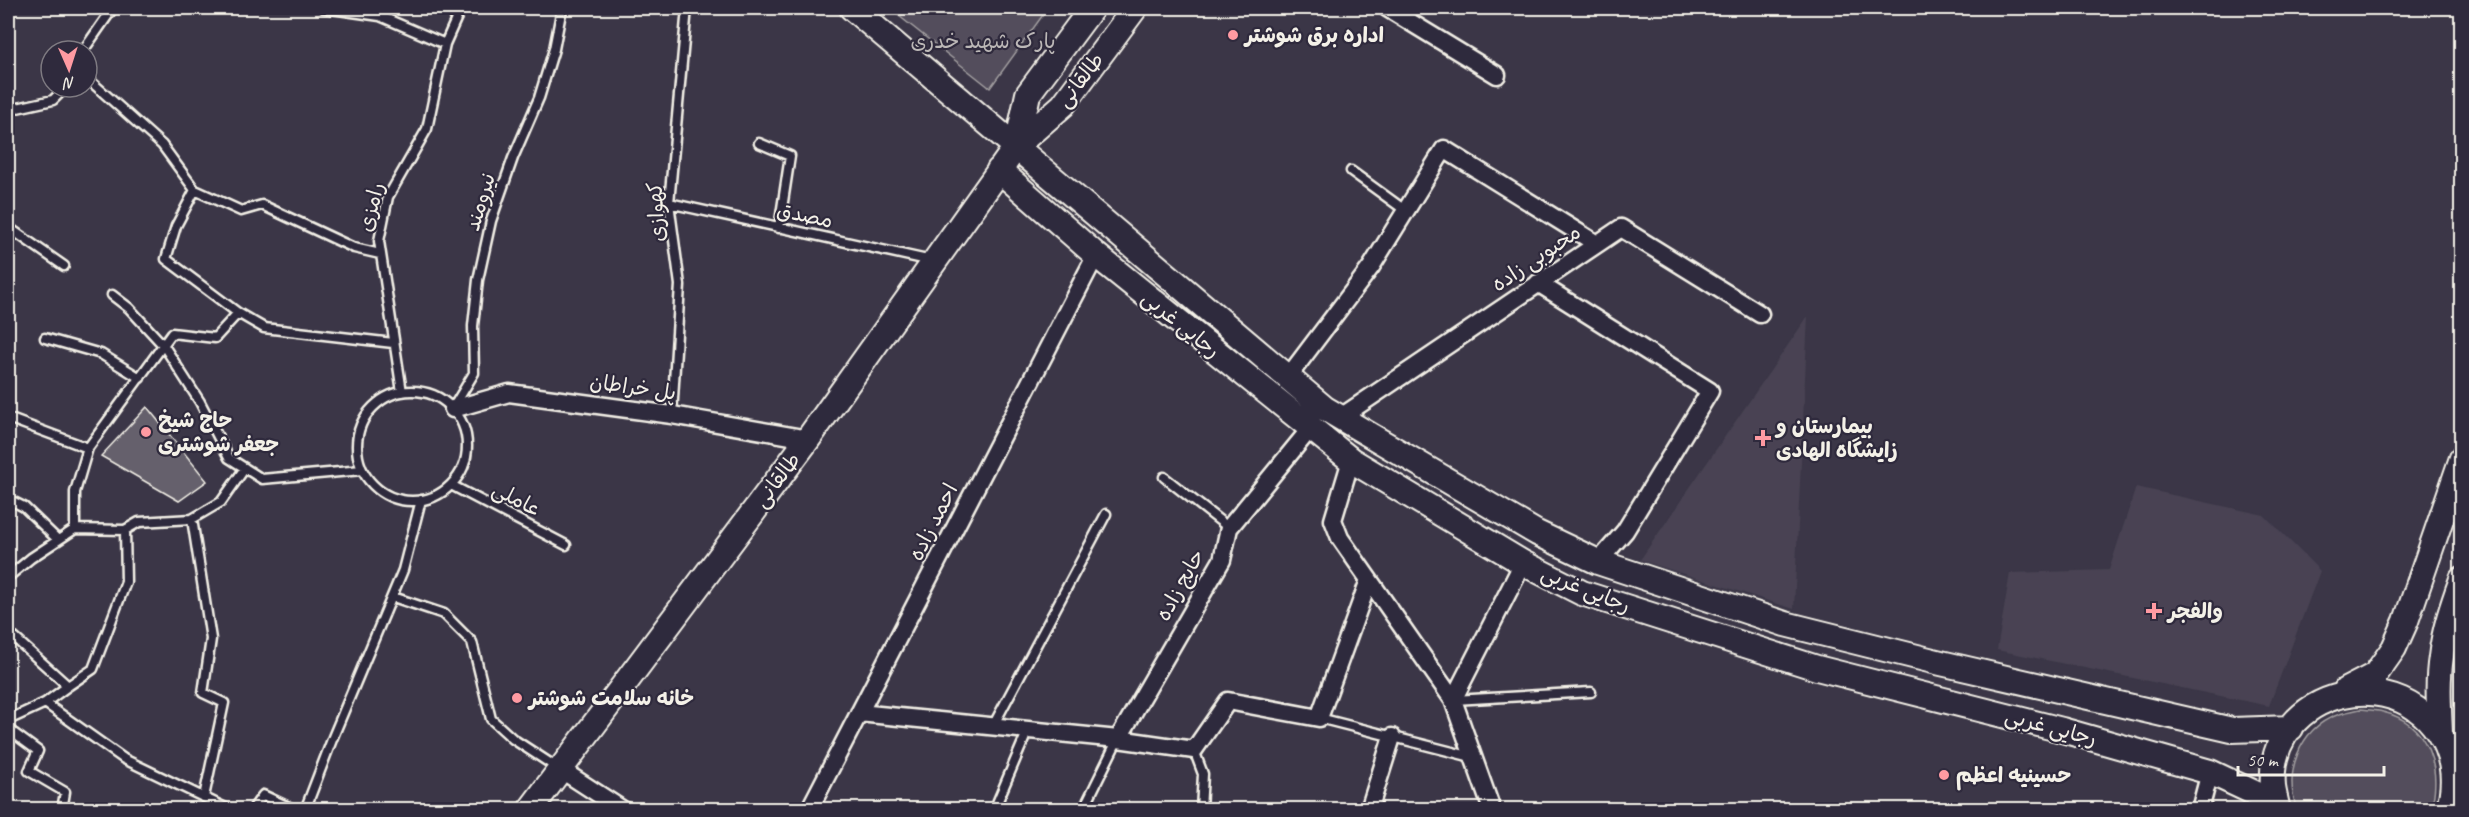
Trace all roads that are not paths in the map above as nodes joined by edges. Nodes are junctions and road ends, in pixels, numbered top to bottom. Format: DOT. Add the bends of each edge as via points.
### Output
graph roads {
  1 [pos="113,8"];
  2 [pos="324,8"];
  3 [pos="461,8"];
  4 [pos="562,8"];
  5 [pos="687,8"];
  6 [pos="852,8"];
  7 [pos="1092,8"];
  8 [pos="1135,8"];
  9 [pos="1387,8"];
  10 [pos="381,12"];
  11 [pos="92,39"];
  12 [pos="445,44"];
  13 [pos="1497,75"];
  14 [pos="99,89"];
  15 [pos="54,99"];
  16 [pos="8,110"];
  17 [pos="759,143"];
  18 [pos="1017,145"];
  19 [pos="999,170"];
  20 [pos="1351,171"];
  21 [pos="195,190"];
  22 [pos="669,203"];
  23 [pos="1406,211"];
  24 [pos="8,227"];
  25 [pos="779,228"];
  26 [pos="1597,244"];
  27 [pos="380,254"];
  28 [pos="1096,255"];
  29 [pos="934,262"];
  30 [pos="64,266"];
  31 [pos="1538,284"];
  32 [pos="112,295"];
  33 [pos="238,313"];
  34 [pos="1760,314"];
  35 [pos="45,339"];
  36 [pos="393,344"];
  37 [pos="164,346"];
  38 [pos="1288,377"];
  39 [pos="140,378"];
  40 [pos="402,392"];
  41 [pos="453,409"];
  42 [pos="672,415"];
  43 [pos="1341,417"];
  44 [pos="8,418"];
  45 [pos="1310,429"];
  46 [pos="808,439"];
  47 [pos="88,448"];
  48 [pos="2462,458"];
  49 [pos="1351,460"];
  50 [pos="244,468"];
  51 [pos="362,470"];
  52 [pos="1164,477"];
  53 [pos="451,485"];
  54 [pos="8,499"];
  55 [pos="421,500"];
  56 [pos="1106,514"];
  57 [pos="192,519"];
  58 [pos="1229,528"];
  59 [pos="75,529"];
  60 [pos="126,530"];
  61 [pos="58,540"];
  62 [pos="566,545"];
  63 [pos="1598,562"];
  64 [pos="1523,563"];
  65 [pos="8,577"];
  66 [pos="2462,579"];
  67 [pos="1369,580"];
  68 [pos="1582,593"];
  69 [pos="393,597"];
  70 [pos="8,632"];
  71 [pos="68,686"];
  72 [pos="1591,692"];
  73 [pos="2328,698"];
  74 [pos="1453,700"];
  75 [pos="45,703"];
  76 [pos="859,713"];
  77 [pos="1319,718"];
  78 [pos="8,720"];
  79 [pos="993,726"];
  80 [pos="2290,728"];
  81 [pos="8,729"];
  82 [pos="1028,730"];
  83 [pos="2440,733"];
  84 [pos="1392,737"];
  85 [pos="1118,739"];
  86 [pos="1194,750"];
  87 [pos="1474,758"];
  88 [pos="560,769"];
  89 [pos="2210,772"];
  90 [pos="204,797"];
  91 [pos="2277,806"];
  92 [pos="618,808"];
  93 [pos="68,810"];
  94 [pos="230,810"];
  95 [pos="252,810"];
  96 [pos="296,810"];
  97 [pos="305,810"];
  98 [pos="530,810"];
  99 [pos="809,810"];
  100 [pos="994,810"];
  101 [pos="1083,810"];
  102 [pos="1201,810"];
  103 [pos="1369,810"];
  104 [pos="1492,810"];
  105 [pos="2200,810"];
  106 [pos="2448,810"];
  1 -- 11 [label="lane"];
  2 -- 10 [label="lane"];
  3 -- 12 [label="lane, رامزی"];
  4 -- 41 [label="lane, نیرومند" via="539,98 491,221 473,326 474,373"];
  5 -- 22 [label="lane, کهوازی"];
  6 -- 18 [label="street, رجایی غربی"];
  7 -- 18 [label="street, طالقانی" via="1028,94"];
  8 -- 18 [label="street, طالقانی" via="1063,105"];
  9 -- 13 [label="street"];
  10 -- 12 [label="lane"];
  12 -- 27 [label="lane, رامزی" via="427,129 388,197"];
  14 -- 21 [label="lane" via="162,145"];
  15 -- 16 [label="lane"];
  17 -- 25 [label="lane" via="790,156"];
  18 -- 19 [label="street, طالقانی"];
  18 -- 38 [label="street, رجایی غربی"];
  19 -- 28 [label="street, رجایی غربی"];
  19 -- 29 [label="street, طالقانی"];
  20 -- 23 [label="lane"];
  21 -- 27 [label="lane" via="241,211 262,205 354,248"];
  21 -- 33 [label="lane" via="176,226 166,259"];
  22 -- 25 [label="lane, مصدق"];
  22 -- 42 [label="lane, کهوازی" via="680,285"];
  23 -- 26 [label="street" via="1444,149"];
  23 -- 38 [label="street" via="1371,267"];
  24 -- 30 [label="lane"];
  25 -- 29 [label="lane, مصدق"];
  26 -- 31 [label="street, محبوبی زاده"];
  26 -- 34 [label="street, محبوبی زاده" via="1621,228"];
  27 -- 36 [label="lane, رامزی"];
  28 -- 45 [label="street, رجایی غربی"];
  28 -- 76 [label="street, احمد زاده"];
  29 -- 46 [label="street, طالقانی"];
  31 -- 43 [label="street, محبوبی زاده"];
  31 -- 63 [label="street" via="1710,391 1625,531"];
  32 -- 37 [label="lane"];
  33 -- 36 [label="lane" via="264,328"];
  33 -- 37 [label="lane" via="215,338 172,333"];
  35 -- 39 [label="lane" via="101,354"];
  36 -- 40 [label="lane, رامزی"];
  37 -- 39 [label="lane"];
  37 -- 50 [label="lane" via="200,402 229,458"];
  38 -- 43 [label="street, رجایی غربی" via="1324,408"];
  39 -- 47 [label="lane"];
  40 -- 41 [label="lane" via="438,398"];
  40 -- 51 [label="lane" via="379,403 363,422 357,437"];
  41 -- 42 [label="street, پل خراطان" via="509,393"];
  41 -- 53 [label="lane" via="467,439 461,472"];
  42 -- 46 [label="street, پل خراطان"];
  43 -- 63 [label="street, رجایی غربی" via="1537,533"];
  44 -- 47 [label="lane"];
  45 -- 49 [label="street, رجایی غربی"];
  45 -- 58 [label="street, حایج زاده"];
  46 -- 88 [label="street, طالقانی"];
  47 -- 59 [label="lane" via="75,492"];
  48 -- 73 [label="street" via="2394,648 2375,675"];
  49 -- 64 [label="street, رجایی غربی"];
  49 -- 67 [label="street" via="1333,520 1340,538"];
  50 -- 51 [label="lane" via="262,479"];
  50 -- 57 [label="lane" via="221,502"];
  51 -- 55 [label="lane" via="372,485 387,495"];
  52 -- 58 [label="lane"];
  53 -- 55 [label="lane"];
  53 -- 62 [label="lane, عاملی"];
  54 -- 61 [label="lane" via="24,507"];
  55 -- 69 [label="lane"];
  56 -- 79 [label="lane"];
  57 -- 60 [label="lane" via="139,522"];
  57 -- 90 [label="lane" via="212,639 203,693 224,703"];
  58 -- 85 [label="street, حایج زاده" via="1222,560"];
  59 -- 60 [label="lane"];
  59 -- 61 [label="lane"];
  60 -- 71 [label="lane" via="126,582 122,593 93,669"];
  61 -- 65 [label="lane"];
  63 -- 68 [label="street"];
  63 -- 80 [label="street, رجایی غربی" via="1785,624 1941,663 2232,730"];
  64 -- 68 [label="street, رجایی غربی"];
  64 -- 74 [label="street"];
  66 -- 83 [label="street" via="2441,656"];
  67 -- 74 [label="street"];
  67 -- 77 [label="street"];
  68 -- 89 [label="street, رجایی غربی" via="1817,668"];
  69 -- 88 [label="lane" via="444,614 472,642 491,719 513,739"];
  69 -- 97 [label="lane"];
  70 -- 71 [label="lane"];
  71 -- 75 [label="lane"];
  72 -- 74 [label="lane"];
  73 -- 80 [label="street" via="2307,710"];
  73 -- 83 [label="street" via="2353,692 2386,694 2423,714"];
  74 -- 87 [label="street"];
  75 -- 78 [label="lane"];
  75 -- 90 [label="lane" via="124,759"];
  76 -- 79 [label="street"];
  76 -- 99 [label="street, احمد زاده"];
  77 -- 84 [label="lane"];
  77 -- 86 [label="street" via="1228,701"];
  79 -- 82 [label="street"];
  80 -- 91 [label="street" via="2274,766"];
  81 -- 93 [label="lane" via="38,751 29,771 65,792 63,804"];
  82 -- 85 [label="street"];
  82 -- 100 [label="lane"];
  83 -- 106 [label="street" via="2452,761 2453,792"];
  84 -- 87 [label="lane"];
  84 -- 103 [label="street"];
  85 -- 86 [label="street"];
  85 -- 101 [label="lane"];
  86 -- 102 [label="lane" via="1203,774"];
  87 -- 104 [label="street"];
  88 -- 92 [label="street"];
  88 -- 98 [label="street, طالقانی"];
  89 -- 91 [label="street, رجایی غربی"];
  89 -- 105 [label="street"];
  90 -- 94 [label="lane"];
  95 -- 96 [label="lane" via="263,795"];
}
